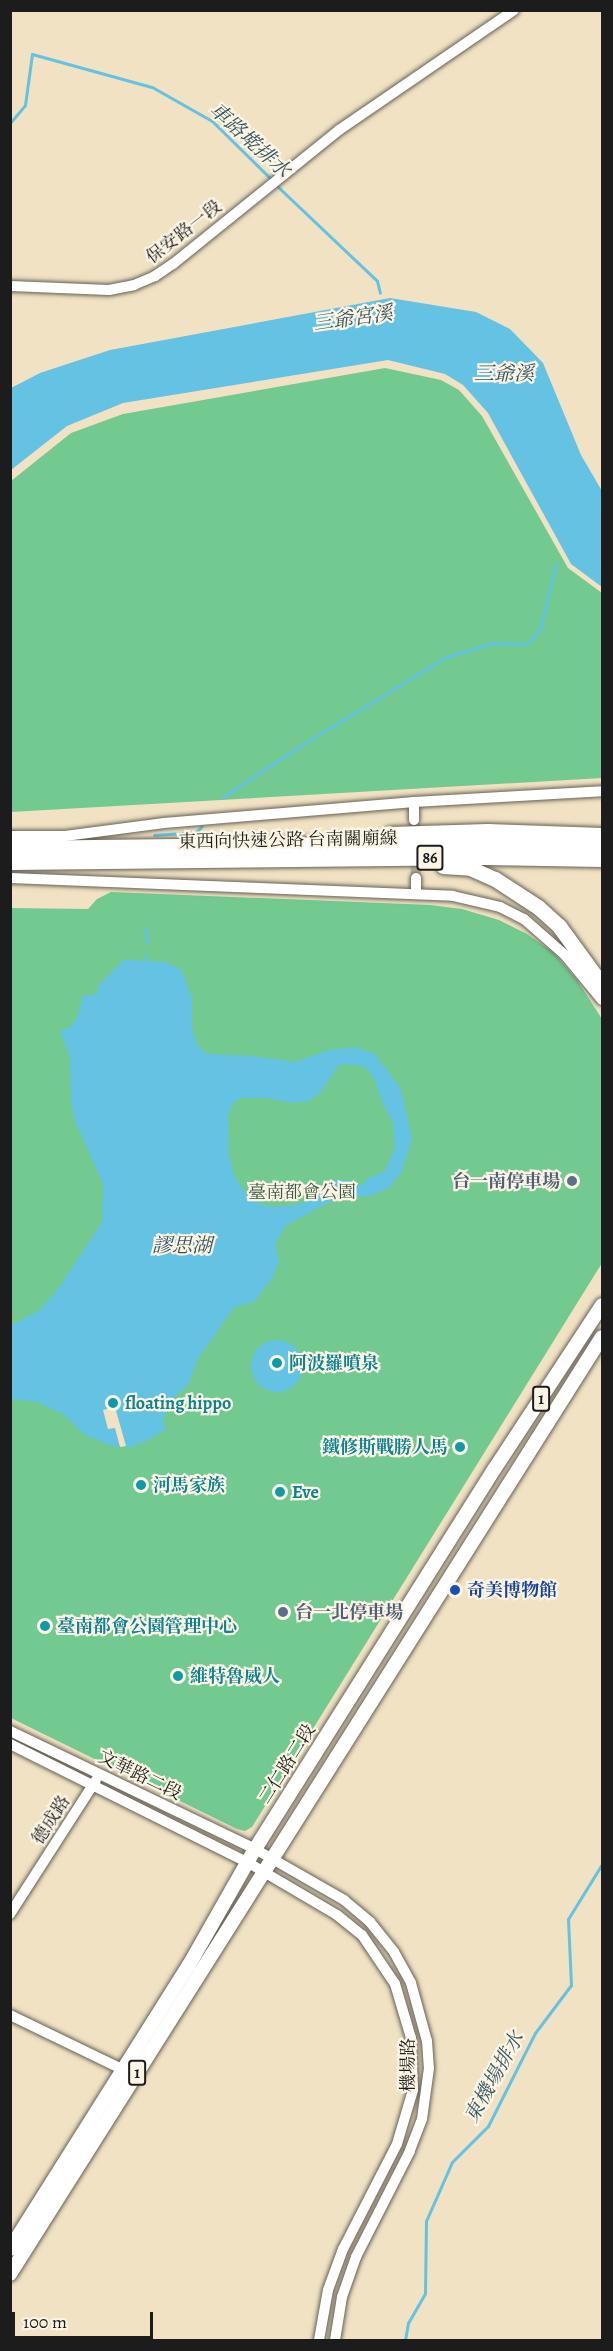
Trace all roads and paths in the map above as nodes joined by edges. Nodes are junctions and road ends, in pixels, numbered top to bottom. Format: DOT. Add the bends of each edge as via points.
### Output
graph roads {
  1 [pos="514,10"];
  2 [pos="10,286"];
  3 [pos="603,791"];
  4 [pos="414,802"];
  5 [pos="414,820"];
  6 [pos="603,835"];
  7 [pos="10,836"];
  8 [pos="348,844"];
  9 [pos="603,845"];
  10 [pos="10,848"];
  11 [pos="64,849"];
  12 [pos="135,854"];
  13 [pos="603,859"];
  14 [pos="257,861"];
  15 [pos="10,862"];
  16 [pos="10,878"];
  17 [pos="416,878"];
  18 [pos="416,894"];
  19 [pos="603,985"];
  20 [pos="603,1000"];
  21 [pos="603,1305"];
  22 [pos="603,1337"];
  23 [pos="603,1347"];
  24 [pos="581,1370"];
  25 [pos="10,1731"];
  26 [pos="10,1744"];
  27 [pos="97,1780"];
  28 [pos="255,1849"];
  29 [pos="273,1859"];
  30 [pos="247,1862"];
  31 [pos="264,1871"];
  32 [pos="10,1914"];
  33 [pos="10,2015"];
  34 [pos="124,2070"];
  35 [pos="10,2248"];
  36 [pos="10,2274"];
  37 [pos="319,2340"];
  38 [pos="335,2340"];
  1 -- 2 [label="street, 保安路一段" via="339,130 173,264 141,282 102,290"];
  3 -- 4 [label="street"];
  4 -- 5 [label="street"];
  4 -- 11 [label="street" via="134,826"];
  6 -- 8 [label="highway" via="486,831 377,834"];
  7 -- 11 [label="street"];
  8 -- 9 [label="highway, 東西向快速公路 台南關廟線 / 86"];
  8 -- 12 [label="highway, 東西向快速公路 台南關廟線 / 86"];
  10 -- 11 [label="highway, 東西向快速公路 台南關廟線 / 86"];
  11 -- 12 [label="highway, 東西向快速公路 台南關廟線 / 86"];
  11 -- 15 [label="highway, 東西向快速公路 台南關廟線 / 86"];
  12 -- 14 [label="highway, 東西向快速公路 台南關廟線 / 86"];
  13 -- 14 [label="highway, 東西向快速公路 台南關廟線 / 86" via="485,856"];
  14 -- 19 [label="highway" via="470,868 538,907 559,926"];
  16 -- 18 [label="street"];
  17 -- 18 [label="street"];
  18 -- 20 [label="street" via="453,896 500,907 524,919 565,955"];
  21 -- 28 [label="main road, 二仁路二段 / 1" via="495,1468"];
  22 -- 24 [label="main road, 1"];
  23 -- 24 [label="street" via="591,1364"];
  24 -- 29 [label="main road, 1"];
  25 -- 27 [label="street, 文華路二段"];
  26 -- 27 [label="street, 文華路二段"];
  27 -- 28 [label="street, 文華路二段"];
  27 -- 30 [label="street, 文華路二段"];
  27 -- 32 [label="street, 德成路"];
  28 -- 29 [label="street, 機場路"];
  28 -- 30 [label="main road, 二仁路二段 / 1"];
  29 -- 31 [label="main road, 1"];
  29 -- 38 [label="street, 機場路" via="344,1900 370,1922 394,1952 411,1983 427,2041 429,2068 422,2119 356,2257 342,2296"];
  30 -- 31 [label="street, 機場路"];
  30 -- 34 [label="main road, 二仁路二段 / 1"];
  31 -- 36 [label="main road, 1"];
  31 -- 37 [label="street, 機場路" via="337,1915 362,1935 395,1984 411,2038 413,2090 407,2116 397,2144 343,2249 328,2290"];
  33 -- 34 [label="street"];
  34 -- 35 [label="main road, 二仁路二段 / 1"];
}
